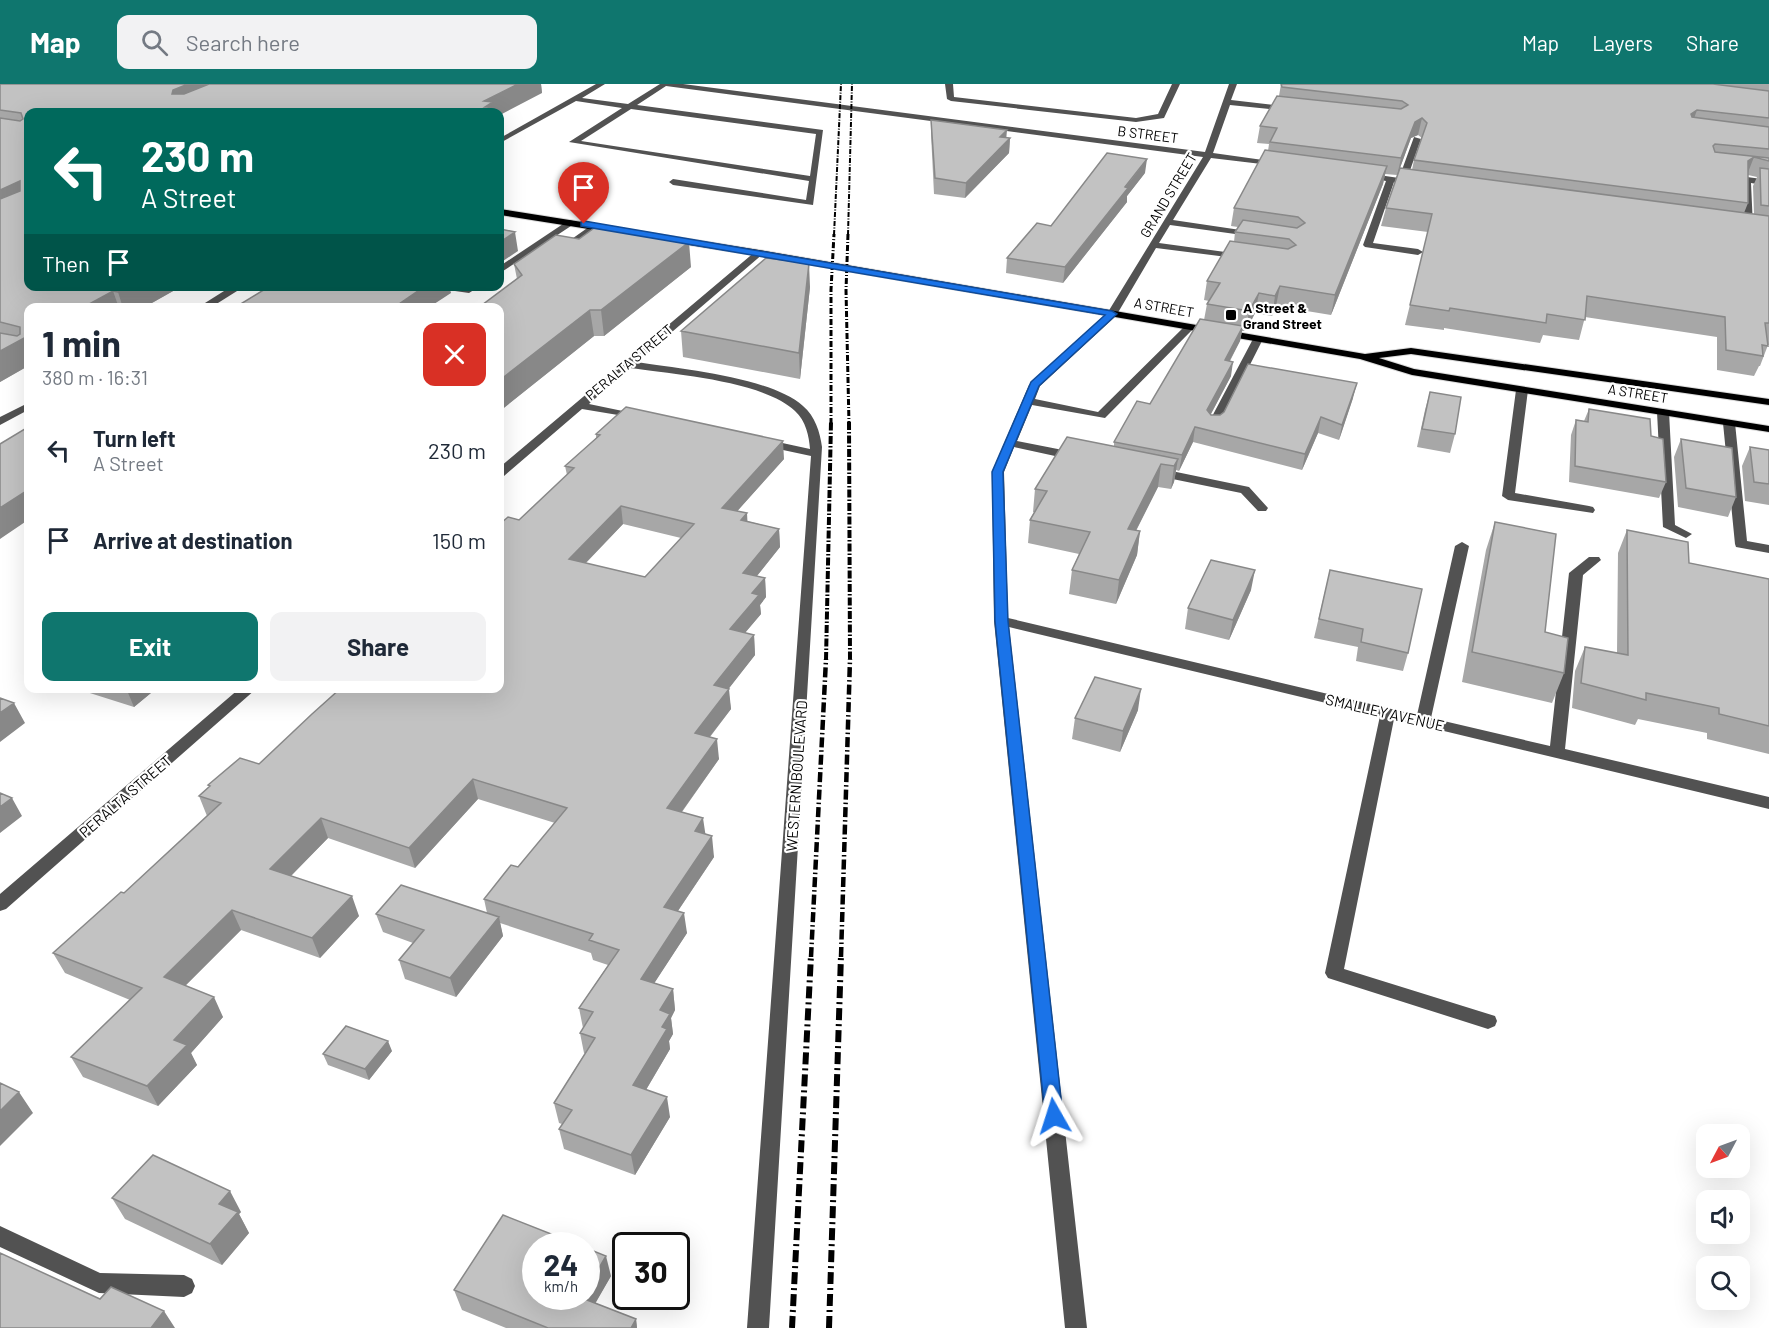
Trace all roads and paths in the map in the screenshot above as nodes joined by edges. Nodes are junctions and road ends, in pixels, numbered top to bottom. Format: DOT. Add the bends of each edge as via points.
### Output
graph roads {
  1 [pos="601,84"];
  2 [pos="665,84"];
  3 [pos="950,84"];
  4 [pos="1176,84"];
  5 [pos="1233,84"];
  6 [pos="576,99"];
  7 [pos="1227,102"];
  8 [pos="632,105"];
  9 [pos="1298,110"];
  10 [pos="504,139"];
  11 [pos="1417,139"];
  12 [pos="1208,155"];
  13 [pos="1291,166"];
  14 [pos="1358,175"];
  15 [pos="814,179"];
  16 [pos="1391,179"];
  17 [pos="1402,181"];
  18 [pos="673,182"];
  19 [pos="1769,183"];
  20 [pos="1425,184"];
  21 [pos="504,213"];
  22 [pos="572,222"];
  23 [pos="1168,222"];
  24 [pos="1737,225"];
  25 [pos="596,226"];
  26 [pos="1748,227"];
  27 [pos="1759,228"];
  28 [pos="1260,236"];
  29 [pos="1154,245"];
  30 [pos="1418,252"];
  31 [pos="759,253"];
  32 [pos="555,255"];
  33 [pos="1249,258"];
  34 [pos="504,267"];
  35 [pos="231,291"];
  36 [pos="211,303"];
  37 [pos="1112,314"];
  38 [pos="1190,327"];
  39 [pos="1258,339"];
  40 [pos="1362,356"];
  41 [pos="627,364"];
  42 [pos="1522,390"];
  43 [pos="1028,401"];
  44 [pos="1769,402"];
  45 [pos="579,405"];
  46 [pos="24,408"];
  47 [pos="1663,412"];
  48 [pos="649,419"];
  49 [pos="0,422"];
  50 [pos="1729,423"];
  51 [pos="1213,426"];
  52 [pos="1769,429"];
  53 [pos="750,440"];
  54 [pos="1010,443"];
  55 [pos="818,454"];
  56 [pos="1089,459"];
  57 [pos="504,470"];
  58 [pos="1145,470"];
  59 [pos="1262,508"];
  60 [pos="1589,510"];
  61 [pos="1686,534"];
  62 [pos="1462,546"];
  63 [pos="1769,549"];
  64 [pos="1594,560"];
  65 [pos="1001,621"];
  66 [pos="244,693"];
  67 [pos="1388,713"];
  68 [pos="1423,721"];
  69 [pos="1557,752"];
  70 [pos="1769,803"];
  71 [pos="0,904"];
  72 [pos="1488,1021"];
  73 [pos="0,1236"];
  74 [pos="184,1286"];
  75 [pos="758,1328"];
  76 [pos="1076,1328"];
  1 -- 6 [label="street"];
  2 -- 8 [label="street"];
  2 -- 12 [label="street, B STREET"];
  3 -- 4 [label="street" via="951,99 1136,120 1161,116"];
  5 -- 7 [label="street, GRAND STREET"];
  6 -- 8 [label="street"];
  6 -- 10 [label="street"];
  7 -- 9 [label="street"];
  7 -- 12 [label="street, GRAND STREET"];
  8 -- 15 [label="street" via="820,132"];
  8 -- 15 [label="street" via="573,142"];
  11 -- 17 [label="street"];
  12 -- 13 [label="street, B STREET"];
  12 -- 23 [label="street, GRAND STREET"];
  14 -- 16 [label="street"];
  15 -- 18 [label="street" via="810,203"];
  16 -- 17 [label="street"];
  16 -- 30 [label="street" via="1368,245"];
  17 -- 20 [label="street"];
  19 -- 26 [label="street" via="1747,180"];
  21 -- 22 [label="main road, A STREET"];
  22 -- 25 [label="main road, A STREET"];
  22 -- 34 [label="street"];
  23 -- 28 [label="street"];
  23 -- 29 [label="street, GRAND STREET"];
  24 -- 26 [label="street"];
  25 -- 31 [label="main road, A STREET"];
  25 -- 32 [label="street"];
  26 -- 27 [label="street"];
  29 -- 33 [label="street"];
  29 -- 37 [label="street, GRAND STREET"];
  31 -- 37 [label="main road, A STREET"];
  31 -- 41 [label="street, PERALTA STREET"];
  35 -- 36 [label="street"];
  37 -- 38 [label="main road, A STREET"];
  37 -- 43 [label="street" via="1035,384"];
  38 -- 39 [label="main road, A STREET"];
  38 -- 43 [label="street" via="1101,416"];
  39 -- 40 [label="main road, A STREET"];
  39 -- 51 [label="street"];
  40 -- 42 [label="main road, A STREET" via="1412,372"];
  40 -- 44 [label="main road, A STREET" via="1411,351"];
  41 -- 45 [label="street, PERALTA STREET"];
  41 -- 55 [label="street, WESTERN BOULEVARD" via="772,393 798,407 814,429"];
  42 -- 47 [label="main road, A STREET"];
  42 -- 60 [label="street" via="1508,496"];
  43 -- 54 [label="street"];
  45 -- 48 [label="street"];
  45 -- 57 [label="street, PERALTA STREET"];
  46 -- 49 [label="street"];
  47 -- 50 [label="main road, A STREET"];
  47 -- 61 [label="street" via="1669,527"];
  50 -- 52 [label="main road, A STREET"];
  50 -- 63 [label="street" via="1741,544"];
  53 -- 55 [label="street"];
  54 -- 56 [label="street"];
  54 -- 65 [label="street" via="998,472"];
  55 -- 75 [label="street, WESTERN BOULEVARD"];
  58 -- 59 [label="street" via="1245,490"];
  62 -- 68 [label="street"];
  64 -- 69 [label="street" via="1576,573"];
  65 -- 67 [label="street, SMALLEY AVENUE"];
  65 -- 76 [label="street"];
  66 -- 71 [label="street, PERALTA STREET"];
  67 -- 68 [label="street, SMALLEY AVENUE"];
  67 -- 72 [label="street" via="1334,973"];
  68 -- 69 [label="street, SMALLEY AVENUE"];
  69 -- 70 [label="street, SMALLEY AVENUE"];
  73 -- 74 [label="street" via="99,1283"];
}
